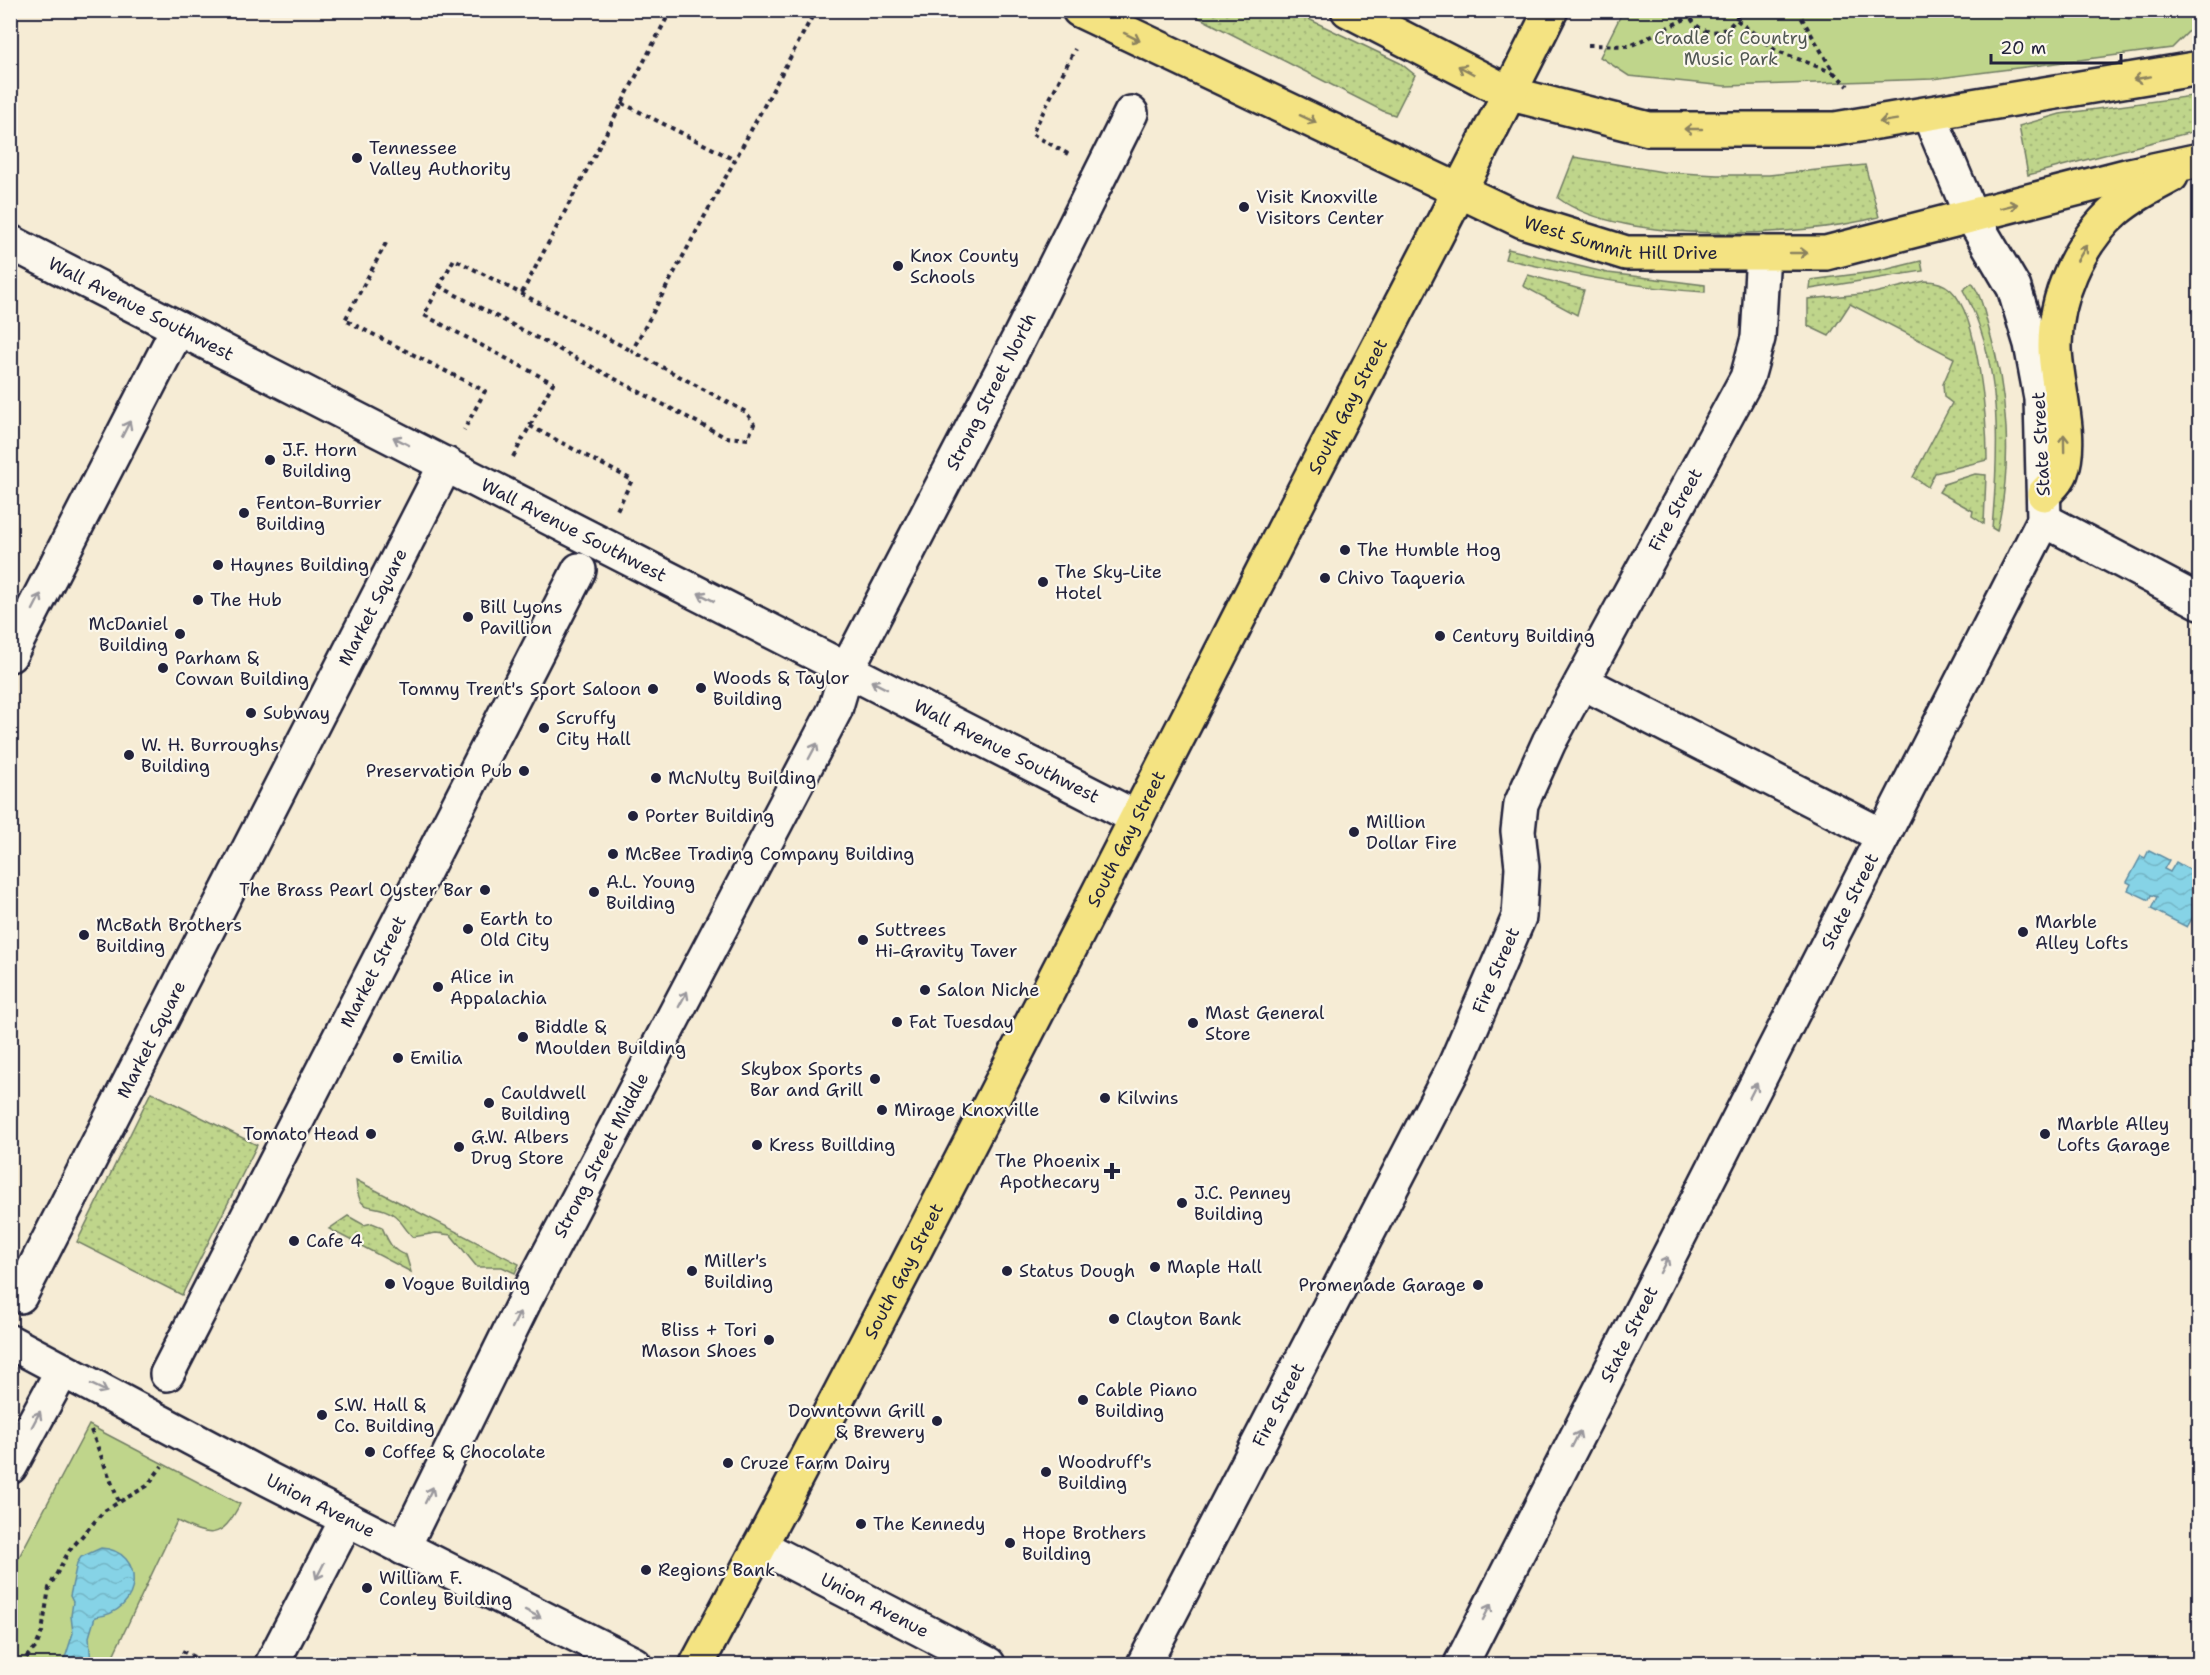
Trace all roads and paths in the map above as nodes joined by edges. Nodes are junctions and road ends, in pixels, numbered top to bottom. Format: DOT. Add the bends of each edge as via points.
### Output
graph roads {
  1 [pos="671,10"];
  2 [pos="800,10"];
  3 [pos="1079,10"];
  4 [pos="1348,10"];
  5 [pos="1551,10"];
  6 [pos="1688,10"];
  7 [pos="1740,10"];
  8 [pos="1797,10"];
  9 [pos="1689,17"];
  10 [pos="1737,20"];
  11 [pos="1588,45"];
  12 [pos="1075,49"];
  13 [pos="2199,68"];
  14 [pos="1834,73"];
  15 [pos="1851,88"];
  16 [pos="1511,94"];
  17 [pos="622,104"];
  18 [pos="1131,113"];
  19 [pos="1929,115"];
  20 [pos="1064,152"];
  21 [pos="735,160"];
  22 [pos="2199,161"];
  23 [pos="1458,189"];
  24 [pos="1971,215"];
  25 [pos="10,242"];
  26 [pos="386,243"];
  27 [pos="1763,253"];
  28 [pos="439,286"];
  29 [pos="522,293"];
  30 [pos="178,327"];
  31 [pos="632,351"];
  32 [pos="530,426"];
  33 [pos="446,464"];
  34 [pos="496,490"];
  35 [pos="623,498"];
  36 [pos="2044,507"];
  37 [pos="579,570"];
  38 [pos="2199,602"];
  39 [pos="10,654"];
  40 [pos="847,669"];
  41 [pos="1582,682"];
  42 [pos="1137,818"];
  43 [pos="1883,836"];
  44 [pos="20,1296"];
  45 [pos="10,1342"];
  46 [pos="62,1371"];
  47 [pos="167,1374"];
  48 [pos="88,1422"];
  49 [pos="163,1464"];
  50 [pos="10,1467"];
  51 [pos="119,1502"];
  52 [pos="347,1519"];
  53 [pos="760,1546"];
  54 [pos="404,1548"];
  55 [pos="182,1650"];
  56 [pos="20,1665"];
  57 [pos="208,1665"];
  58 [pos="272,1665"];
  59 [pos="634,1665"];
  60 [pos="698,1665"];
  61 [pos="988,1665"];
  62 [pos="1144,1665"];
  63 [pos="1461,1665"];
  1 -- 17 [label="path"];
  2 -- 21 [label="path" via="812,17"];
  3 -- 23 [label="main road, West Summit Hill Drive, one-way"];
  16 -- 4 [label="main road, one-way"];
  5 -- 16 [label="main road, South Gay Street"];
  6 -- 9 [label="path"];
  7 -- 10 [label="path"];
  8 -- 14 [label="path"];
  9 -- 10 [label="path" via="1708,33 1725,31"];
  9 -- 11 [label="path" via="1630,46"];
  10 -- 14 [label="path" via="1775,50"];
  12 -- 20 [label="path" via="1032,134"];
  13 -- 19 [label="main road, one-way"];
  14 -- 15 [label="path"];
  19 -- 16 [label="main road, one-way" via="1835,129 1649,129"];
  16 -- 23 [label="main road, South Gay Street"];
  17 -- 21 [label="path"];
  17 -- 29 [label="path"];
  18 -- 40 [label="street, Strong Street North"];
  19 -- 24 [label="street, State Street"];
  21 -- 31 [label="path"];
  24 -- 22 [label="main road, West Summit Hill Drive, one-way"];
  36 -- 22 [label="main road, one-way" via="2061,475 2064,457 2055,348 2062,299 2075,266 2117,209"];
  23 -- 27 [label="main road, West Summit Hill Drive" via="1523,221 1626,253"];
  23 -- 42 [label="main road, South Gay Street"];
  27 -- 24 [label="main road, West Summit Hill Drive, one-way" via="1826,253"];
  24 -- 36 [label="street, State Street" via="2014,288 2031,344 2041,398"];
  25 -- 30 [label="street, Wall Avenue Southwest"];
  26 -- 33 [label="path" via="345,320 485,391"];
  27 -- 41 [label="street, Fire Street" via="1758,338 1747,378"];
  28 -- 29 [label="path" via="454,259"];
  28 -- 31 [label="path" via="725,437 748,439 754,424 746,412"];
  28 -- 32 [label="path" via="424,315 553,383"];
  29 -- 31 [label="path"];
  33 -- 30 [label="street, Wall Avenue Southwest, one-way"];
  39 -- 30 [label="street, one-way"];
  32 -- 34 [label="path"];
  32 -- 35 [label="path" via="632,480"];
  33 -- 34 [label="street, Wall Avenue Southwest"];
  33 -- 44 [label="street, Market Square"];
  40 -- 34 [label="street, Wall Avenue Southwest, one-way"];
  36 -- 38 [label="street"];
  36 -- 43 [label="street, State Street"];
  37 -- 47 [label="street, Market Street"];
  42 -- 40 [label="street, Wall Avenue Southwest, one-way"];
  54 -- 40 [label="street, Strong Street Middle, one-way" via="532,1288 835,710"];
  41 -- 43 [label="street"];
  41 -- 62 [label="street, Fire Street" via="1521,804 1519,917 1455,1065"];
  42 -- 53 [label="main road, South Gay Street"];
  63 -- 43 [label="street, State Street, one-way"];
  45 -- 46 [label="street, Union Avenue"];
  50 -- 46 [label="street, one-way"];
  46 -- 52 [label="street, Union Avenue, one-way"];
  48 -- 51 [label="path"];
  49 -- 51 [label="path" via="147,1486"];
  51 -- 56 [label="path" via="88,1527 60,1567 49,1588 36,1647"];
  52 -- 54 [label="street, Union Avenue"];
  52 -- 58 [label="street, one-way"];
  53 -- 60 [label="main road, South Gay Street"];
  53 -- 61 [label="street, Union Avenue"];
  54 -- 59 [label="street, Union Avenue, one-way"];
  55 -- 57 [label="path"];
}
